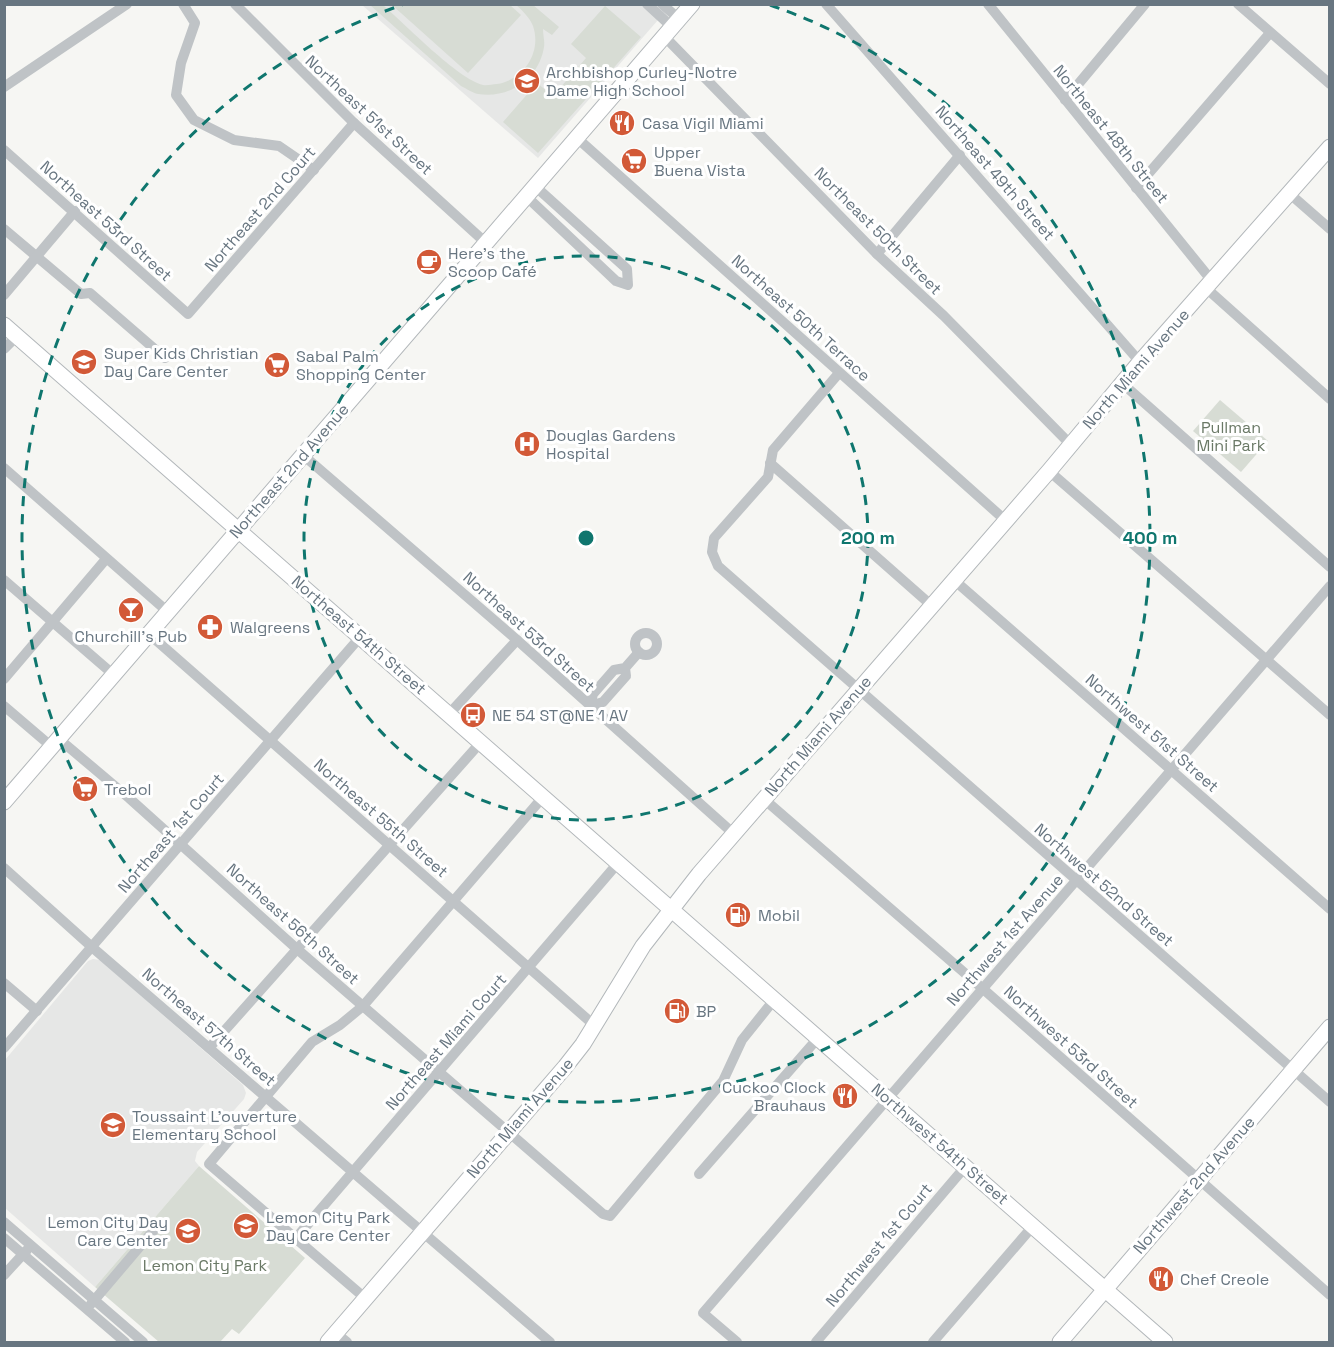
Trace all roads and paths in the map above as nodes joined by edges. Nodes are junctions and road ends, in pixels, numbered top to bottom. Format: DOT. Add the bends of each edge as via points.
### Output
graph roads {
  1 [pos="127,4"];
  2 [pos="183,4"];
  3 [pos="235,4"];
  4 [pos="647,4"];
  5 [pos="662,4"];
  6 [pos="692,4"];
  7 [pos="826,4"];
  8 [pos="1145,4"];
  9 [pos="1238,4"];
  10 [pos="991,6"];
  11 [pos="672,27"];
  12 [pos="1270,33"];
  13 [pos="1329,84"];
  14 [pos="4,87"];
  15 [pos="1065,100"];
  16 [pos="354,123"];
  17 [pos="577,138"];
  18 [pos="1329,147"];
  19 [pos="4,150"];
  20 [pos="960,155"];
  21 [pos="314,171"];
  22 [pos="1136,188"];
  23 [pos="531,192"];
  24 [pos="1290,194"];
  25 [pos="75,211"];
  26 [pos="4,229"];
  27 [pos="1329,229"];
  28 [pos="486,243"];
  29 [pos="877,254"];
  30 [pos="611,255"];
  31 [pos="38,256"];
  32 [pos="601,266"];
  33 [pos="1209,285"];
  34 [pos="4,295"];
  35 [pos="188,314"];
  36 [pos="4,325"];
  37 [pos="17,336"];
  38 [pos="4,350"];
  39 [pos="165,358"];
  40 [pos="1140,362"];
  41 [pos="839,373"];
  42 [pos="1123,384"];
  43 [pos="1329,399"];
  44 [pos="1071,445"];
  45 [pos="303,455"];
  46 [pos="770,463"];
  47 [pos="4,468"];
  48 [pos="1049,471"];
  49 [pos="1005,520"];
  50 [pos="239,530"];
  51 [pos="106,560"];
  52 [pos="1329,567"];
  53 [pos="4,580"];
  54 [pos="954,580"];
  55 [pos="1329,586"];
  56 [pos="931,605"];
  57 [pos="168,612"];
  58 [pos="52,621"];
  59 [pos="149,634"];
  60 [pos="361,636"];
  61 [pos="517,640"];
  62 [pos="639,652"];
  63 [pos="1266,658"];
  64 [pos="114,675"];
  65 [pos="4,679"];
  66 [pos="859,690"];
  67 [pos="4,706"];
  68 [pos="590,706"];
  69 [pos="449,714"];
  70 [pos="1329,715"];
  71 [pos="271,742"];
  72 [pos="480,742"];
  73 [pos="55,743"];
  74 [pos="1171,769"];
  75 [pos="543,797"];
  76 [pos="764,799"];
  77 [pos="4,802"];
  78 [pos="734,834"];
  79 [pos="180,843"];
  80 [pos="388,844"];
  81 [pos="618,863"];
  82 [pos="4,868"];
  83 [pos="1076,880"];
  84 [pos="454,902"];
  85 [pos="670,909"];
  86 [pos="1329,909"];
  87 [pos="713,947"];
  88 [pos="93,948"];
  89 [pos="297,949"];
  90 [pos="530,968"];
  91 [pos="4,983"];
  92 [pos="982,988"];
  93 [pos="774,1000"];
  94 [pos="363,1006"];
  95 [pos="37,1011"];
  96 [pos="594,1025"];
  97 [pos="1329,1027"];
  98 [pos="818,1038"];
  99 [pos="210,1047"];
  100 [pos="4,1048"];
  101 [pos="1293,1070"];
  102 [pos="439,1072"];
  103 [pos="266,1097"];
  104 [pos="888,1100"];
  105 [pos="1329,1102"];
  106 [pos="508,1132"];
  107 [pos="965,1167"];
  108 [pos="353,1174"];
  109 [pos="699,1174"];
  110 [pos="1198,1180"];
  111 [pos="4,1222"];
  112 [pos="159,1224"];
  113 [pos="1033,1226"];
  114 [pos="422,1232"];
  115 [pos="4,1238"];
  116 [pos="296,1238"];
  117 [pos="31,1245"];
  118 [pos="23,1254"];
  119 [pos="4,1275"];
  120 [pos="1106,1289"];
  121 [pos="1329,1294"];
  122 [pos="365,1298"];
  123 [pos="95,1300"];
  124 [pos="87,1310"];
  125 [pos="337,1339"];
  126 [pos="125,1342"];
  127 [pos="143,1342"];
  128 [pos="550,1342"];
  129 [pos="737,1342"];
  130 [pos="816,1342"];
  131 [pos="933,1342"];
  132 [pos="1060,1342"];
  133 [pos="1166,1342"];
  1 -- 14 [label="street"];
  2 -- 21 [label="street" via="195,23 181,63 176,95 194,120 234,140 279,146"];
  3 -- 16 [label="street, Northeast 51st Street"];
  4 -- 11 [label="street, Northeast 50th Street"];
  5 -- 11 [label="street, Northeast 50th Street"];
  6 -- 11 [label="main road, Northeast 2nd Avenue"];
  7 -- 20 [label="street, Northeast 49th Street"];
  8 -- 15 [label="street"];
  9 -- 12 [label="street"];
  10 -- 15 [label="street, Northeast 48th Street"];
  11 -- 17 [label="main road, Northeast 2nd Avenue"];
  11 -- 29 [label="street, Northeast 50th Street"];
  12 -- 13 [label="street"];
  12 -- 22 [label="street"];
  15 -- 22 [label="street, Northeast 48th Street"];
  16 -- 21 [label="street, Northeast 2nd Court"];
  16 -- 28 [label="street, Northeast 51st Street"];
  17 -- 23 [label="main road, Northeast 2nd Avenue"];
  17 -- 41 [label="street, Northeast 50th Terrace"];
  18 -- 24 [label="main road, North Miami Avenue"];
  19 -- 25 [label="street, Northeast 53rd Street"];
  20 -- 29 [label="street"];
  20 -- 40 [label="street, Northeast 49th Street"];
  21 -- 35 [label="street, Northeast 2nd Court"];
  22 -- 33 [label="street, Northeast 48th Street"];
  23 -- 28 [label="main road, Northeast 2nd Avenue"];
  23 -- 30 [label="street"];
  23 -- 32 [label="street"];
  24 -- 27 [label="street"];
  24 -- 33 [label="main road, North Miami Avenue"];
  25 -- 31 [label="street"];
  25 -- 35 [label="street, Northeast 53rd Street"];
  26 -- 31 [label="street"];
  28 -- 45 [label="main road, Northeast 2nd Avenue"];
  29 -- 44 [label="street, Northeast 50th Street"];
  30 -- 32 [label="street"];
  30 -- 32 [label="street" via="627,269 628,285 616,281"];
  31 -- 34 [label="street"];
  31 -- 39 [label="street" via="81,294 90,293"];
  33 -- 40 [label="main road, North Miami Avenue"];
  33 -- 43 [label="street, Northeast 48th Street"];
  36 -- 37 [label="main road, Northeast 54th Street"];
  37 -- 38 [label="street"];
  37 -- 50 [label="main road, Northeast 54th Street"];
  40 -- 42 [label="main road, North Miami Avenue"];
  41 -- 46 [label="street" via="774,450"];
  41 -- 49 [label="street, Northeast 50th Terrace"];
  42 -- 44 [label="main road, North Miami Avenue"];
  42 -- 52 [label="street"];
  44 -- 48 [label="main road, North Miami Avenue"];
  45 -- 50 [label="main road, Northeast 2nd Avenue"];
  45 -- 61 [label="street, Northeast 53rd Street"];
  46 -- 56 [label="street"];
  46 -- 66 [label="street, Northwest 52nd Street" via="768,477 714,538 712,552 718,566"];
  47 -- 51 [label="street"];
  48 -- 49 [label="main road, North Miami Avenue"];
  48 -- 63 [label="street"];
  49 -- 54 [label="main road, North Miami Avenue"];
  50 -- 57 [label="main road, Northeast 2nd Avenue"];
  50 -- 60 [label="main road, Northeast 54th Street"];
  51 -- 57 [label="street"];
  51 -- 58 [label="street"];
  53 -- 58 [label="street"];
  54 -- 56 [label="main road, North Miami Avenue"];
  54 -- 74 [label="street, Northwest 51st Street"];
  55 -- 63 [label="street, Northwest 1st Avenue"];
  56 -- 66 [label="main road, North Miami Avenue"];
  57 -- 59 [label="main road, Northeast 2nd Avenue"];
  58 -- 64 [label="street"];
  58 -- 65 [label="street"];
  59 -- 64 [label="main road, Northeast 2nd Avenue"];
  59 -- 71 [label="street, Northeast 55th Street"];
  60 -- 69 [label="main road, Northeast 54th Street"];
  60 -- 71 [label="street, Northeast 1st Court"];
  61 -- 68 [label="street, Northeast 53rd Street"];
  61 -- 69 [label="street"];
  62 -- 68 [label="street" via="625,668 626,676 603,702"];
  63 -- 70 [label="street"];
  63 -- 74 [label="street, Northwest 1st Avenue"];
  64 -- 73 [label="main road, Northeast 2nd Avenue"];
  66 -- 76 [label="main road, North Miami Avenue"];
  66 -- 83 [label="street, Northwest 52nd Street"];
  67 -- 73 [label="street, Northeast 56th Street"];
  68 -- 78 [label="street, Northeast 53rd Street"];
  69 -- 72 [label="main road, Northeast 54th Street"];
  71 -- 79 [label="street, Northeast 1st Court"];
  71 -- 80 [label="street, Northeast 55th Street"];
  72 -- 75 [label="main road, Northeast 54th Street"];
  72 -- 80 [label="street"];
  73 -- 77 [label="main road, Northeast 2nd Avenue"];
  73 -- 79 [label="street, Northeast 56th Street"];
  74 -- 83 [label="street, Northwest 1st Avenue"];
  74 -- 86 [label="street, Northwest 51st Street"];
  75 -- 81 [label="main road, Northeast 54th Street"];
  75 -- 84 [label="street"];
  76 -- 78 [label="main road, North Miami Avenue"];
  76 -- 92 [label="street, Northwest 53rd Street"];
  78 -- 85 [label="main road, North Miami Avenue"];
  79 -- 88 [label="street, Northeast 1st Court"];
  79 -- 89 [label="street, Northeast 56th Street"];
  80 -- 84 [label="street, Northeast 55th Street"];
  80 -- 89 [label="street"];
  81 -- 85 [label="main road, Northeast 54th Street"];
  81 -- 90 [label="street, Northeast Miami Court"];
  82 -- 88 [label="street, Northeast 57th Street"];
  83 -- 92 [label="street, Northwest 1st Avenue"];
  83 -- 101 [label="street, Northwest 52nd Street"];
  84 -- 90 [label="street, Northeast 55th Street"];
  84 -- 94 [label="street"];
  85 -- 87 [label="main road, Northeast 54th Street"];
  85 -- 96 [label="main road, North Miami Avenue"];
  87 -- 93 [label="main road, Northwest 54th Street"];
  88 -- 95 [label="street, Northeast 1st Court"];
  88 -- 99 [label="street, Northeast 57th Street"];
  89 -- 94 [label="street, Northeast 56th Street"];
  89 -- 99 [label="street"];
  90 -- 96 [label="street, Northeast 55th Street"];
  90 -- 102 [label="street, Northeast Miami Court"];
  91 -- 95 [label="street"];
  92 -- 104 [label="street, Northwest 1st Avenue"];
  92 -- 110 [label="street, Northwest 53rd Street"];
  93 -- 98 [label="main road, Northwest 54th Street"];
  93 -- 106 [label="street, Northeast 56th Street" via="742,1040 723,1082 610,1216"];
  94 -- 102 [label="street, Northeast 56th Street"];
  94 -- 103 [label="street" via="312,1042"];
  95 -- 100 [label="street, Northeast 1st Court"];
  96 -- 106 [label="main road, North Miami Avenue" via="565,1067"];
  97 -- 101 [label="main road, Northwest 2nd Avenue"];
  98 -- 104 [label="main road, Northwest 54th Street"];
  98 -- 109 [label="street"];
  99 -- 103 [label="street, Northeast 57th Street"];
  101 -- 105 [label="street, Northwest 52nd Street"];
  101 -- 110 [label="main road, Northwest 2nd Avenue"];
  102 -- 106 [label="street, Northeast 56th Street"];
  102 -- 108 [label="street, Northeast Miami Court"];
  103 -- 108 [label="street, Northeast 57th Street"];
  103 -- 116 [label="street" via="209,1164"];
  104 -- 107 [label="main road, Northwest 54th Street"];
  104 -- 129 [label="street, Northwest 1st Avenue" via="703,1313"];
  106 -- 114 [label="main road, North Miami Avenue"];
  107 -- 113 [label="main road, Northwest 54th Street"];
  107 -- 130 [label="street, Northwest 1st Court"];
  108 -- 114 [label="street, Northeast 57th Street"];
  108 -- 116 [label="street, Northeast Miami Court"];
  110 -- 120 [label="main road, Northwest 2nd Avenue"];
  110 -- 121 [label="street, Northwest 53rd Street"];
  111 -- 117 [label="street"];
  112 -- 123 [label="street"];
  113 -- 120 [label="main road, Northwest 54th Street"];
  113 -- 131 [label="street"];
  114 -- 122 [label="main road, North Miami Avenue"];
  114 -- 128 [label="street, Northeast 57th Street"];
  115 -- 118 [label="street"];
  116 -- 122 [label="street"];
  117 -- 118 [label="street"];
  117 -- 123 [label="street"];
  118 -- 119 [label="street"];
  118 -- 124 [label="street"];
  120 -- 132 [label="main road, Northwest 2nd Avenue"];
  120 -- 133 [label="main road, Northwest 54th Street"];
  122 -- 125 [label="main road, North Miami Avenue"];
  123 -- 124 [label="street"];
  123 -- 127 [label="street"];
  124 -- 126 [label="street"];
}
